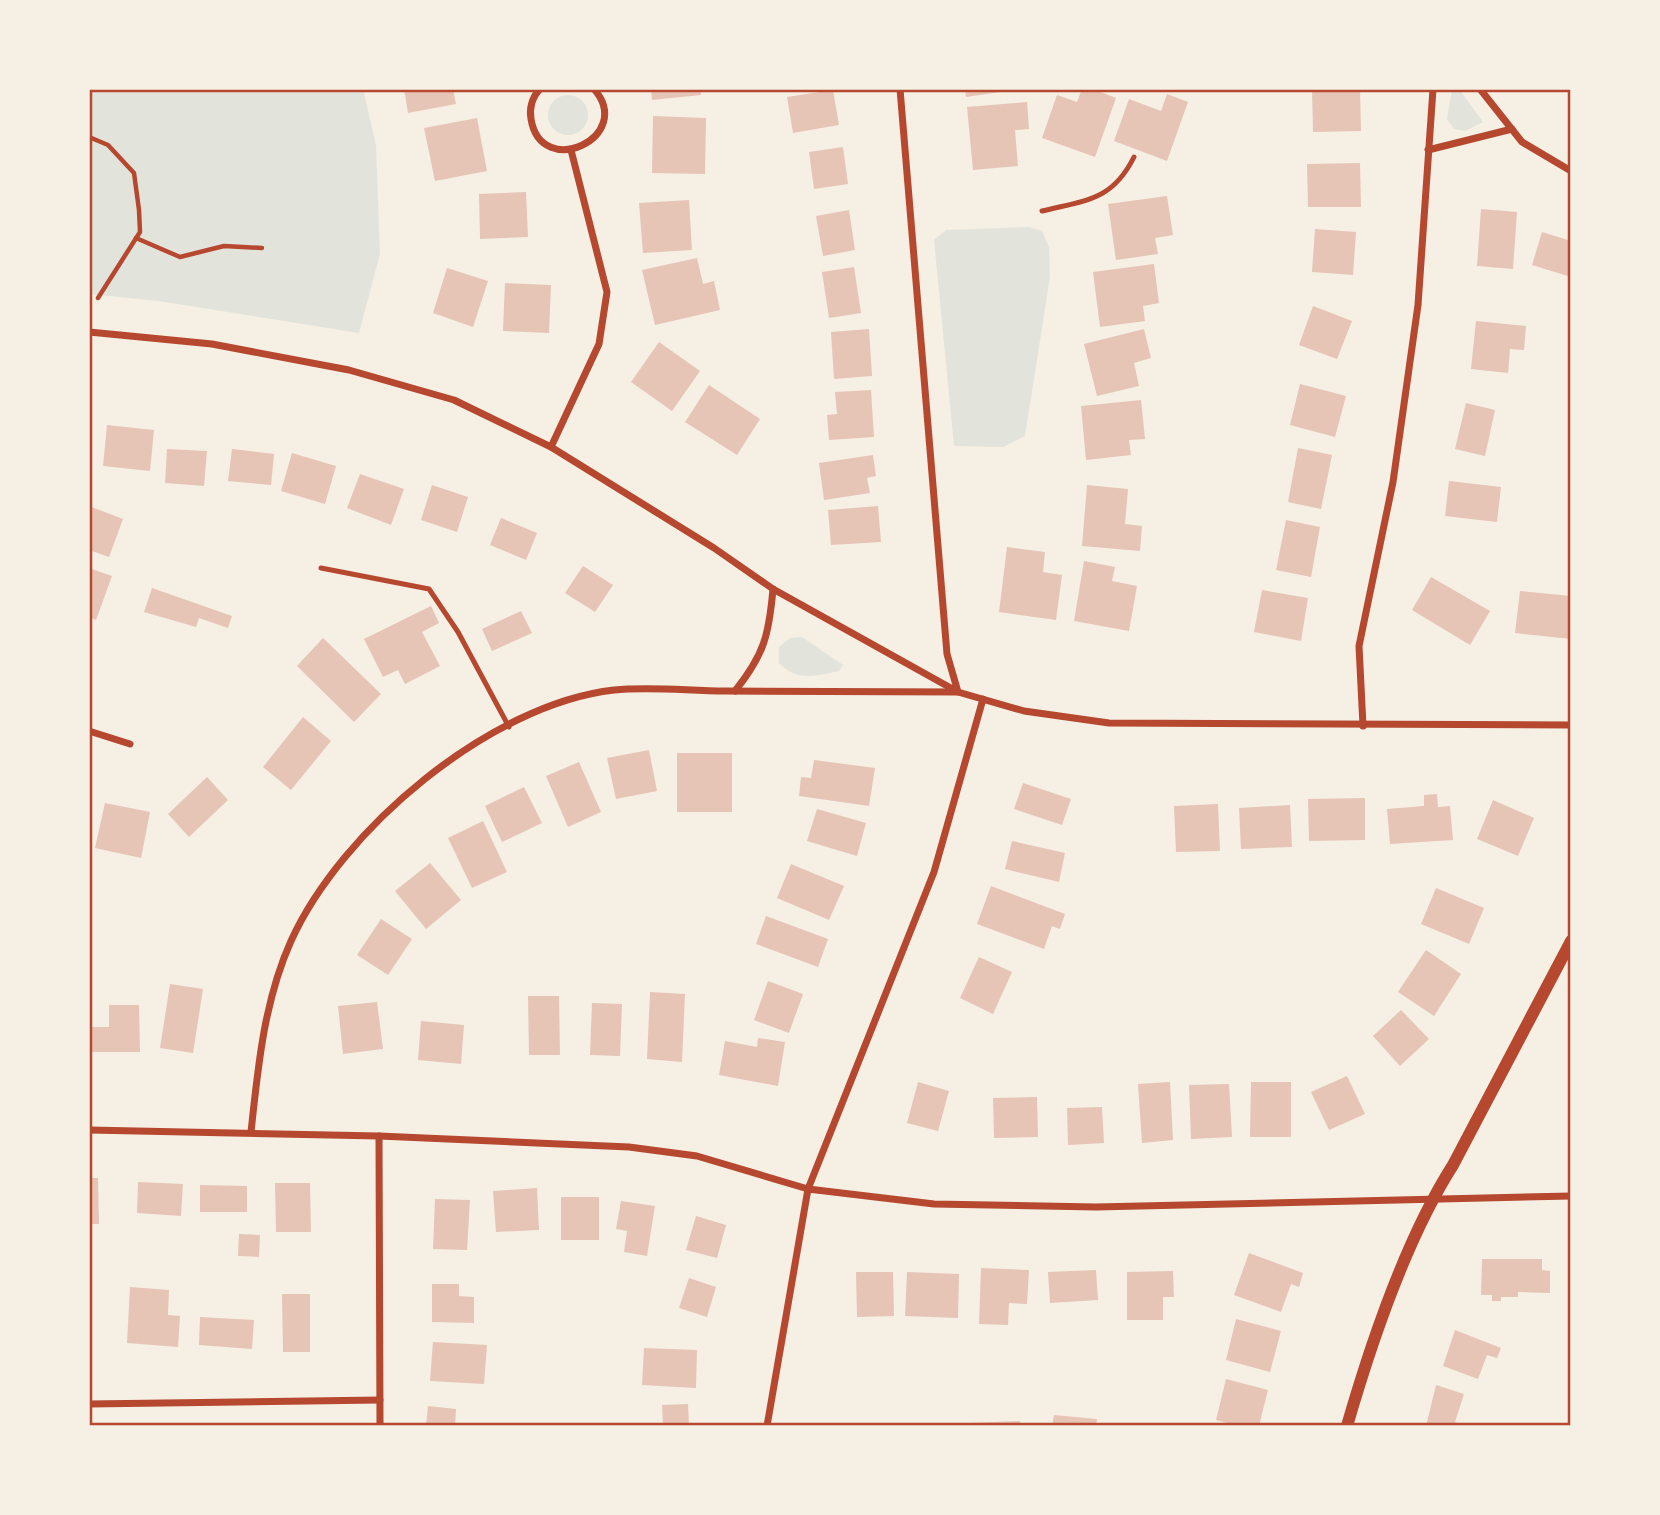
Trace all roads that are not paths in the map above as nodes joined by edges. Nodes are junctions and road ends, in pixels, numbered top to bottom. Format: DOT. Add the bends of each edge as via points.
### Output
graph roads {
  1 [pos="540,89"];
  2 [pos="594,89"];
  3 [pos="900,89"];
  4 [pos="1433,89"];
  5 [pos="1480,89"];
  6 [pos="1512,129"];
  7 [pos="571,150"];
  8 [pos="1428,150"];
  9 [pos="1134,157"];
  10 [pos="1571,171"];
  11 [pos="1042,211"];
  12 [pos="89,332"];
  13 [pos="551,447"];
  14 [pos="321,568"];
  15 [pos="774,589"];
  16 [pos="735,691"];
  17 [pos="958,692"];
  18 [pos="983,699"];
  19 [pos="1571,725"];
  20 [pos="1363,726"];
  21 [pos="509,727"];
  22 [pos="89,731"];
  23 [pos="130,744"];
  24 [pos="1571,941"];
  25 [pos="89,1130"];
  26 [pos="251,1132"];
  27 [pos="379,1136"];
  28 [pos="808,1189"];
  29 [pos="1571,1196"];
  30 [pos="1432,1199"];
  31 [pos="380,1400"];
  32 [pos="89,1404"];
  33 [pos="380,1426"];
  34 [pos="767,1426"];
  35 [pos="1347,1426"];
  1 -- 7 [label="street" via="531,104 533,128 548,145"];
  2 -- 7 [label="street" via="603,105 600,130 583,147"];
  3 -- 17 [label="street" via="947,654"];
  4 -- 8 [label="street"];
  5 -- 6 [label="street"];
  6 -- 8 [label="street"];
  6 -- 10 [label="street" via="1522,142"];
  7 -- 13 [label="street" via="607,292 599,344"];
  8 -- 20 [label="street" via="1418,305 1393,482 1359,646"];
  9 -- 11 [label="lane" via="1123,180 1101,196"];
  12 -- 13 [label="street" via="212,344 349,370 454,400"];
  13 -- 15 [label="street"];
  14 -- 21 [label="lane" via="429,589 458,632"];
  15 -- 16 [label="street" via="770,631 761,655"];
  15 -- 17 [label="street"];
  16 -- 17 [label="street"];
  16 -- 21 [label="street" via="613,691 542,709"];
  17 -- 18 [label="street"];
  18 -- 20 [label="street" via="1024,711 1109,723"];
  18 -- 28 [label="street" via="934,872"];
  19 -- 20 [label="street"];
  21 -- 26 [label="street" via="457,754 379,817 317,892 290,942 264,1024"];
  22 -- 23 [label="street"];
  24 -- 30 [label="street"];
  25 -- 26 [label="street"];
  26 -- 27 [label="street"];
  27 -- 28 [label="street" via="629,1147 697,1156"];
  27 -- 31 [label="street"];
  28 -- 30 [label="street" via="934,1204 1082,1207"];
  28 -- 34 [label="street"];
  29 -- 30 [label="street"];
  30 -- 35 [label="street" via="1365,1363"];
  31 -- 32 [label="street"];
  31 -- 33 [label="street"];
}
